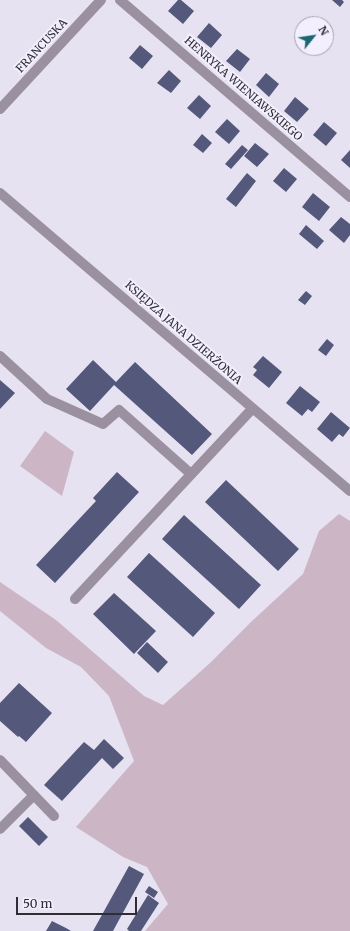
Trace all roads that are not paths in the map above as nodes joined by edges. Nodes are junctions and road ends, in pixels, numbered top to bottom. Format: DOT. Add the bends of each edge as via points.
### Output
graph roads {
  1 [pos="101,0"];
  2 [pos="120,0"];
  3 [pos="0,109"];
  4 [pos="0,193"];
  5 [pos="350,197"];
  6 [pos="0,356"];
  7 [pos="252,408"];
  8 [pos="191,474"];
  9 [pos="350,491"];
  10 [pos="75,599"];
  11 [pos="0,760"];
  12 [pos="34,795"];
  13 [pos="54,816"];
  14 [pos="0,829"];
  1 -- 3 [label="street, FRANCUSKA"];
  2 -- 5 [label="street, HENRYKA WIENIAWSKIEGO"];
  4 -- 7 [label="street, KSIĘDZA JANA DZIERŻONIA"];
  6 -- 8 [label="street" via="48,400 103,424 119,410"];
  7 -- 8 [label="street"];
  7 -- 9 [label="street, KSIĘDZA JANA DZIERŻONIA"];
  8 -- 10 [label="street"];
  11 -- 12 [label="street"];
  12 -- 13 [label="street"];
  12 -- 14 [label="street"];
}
